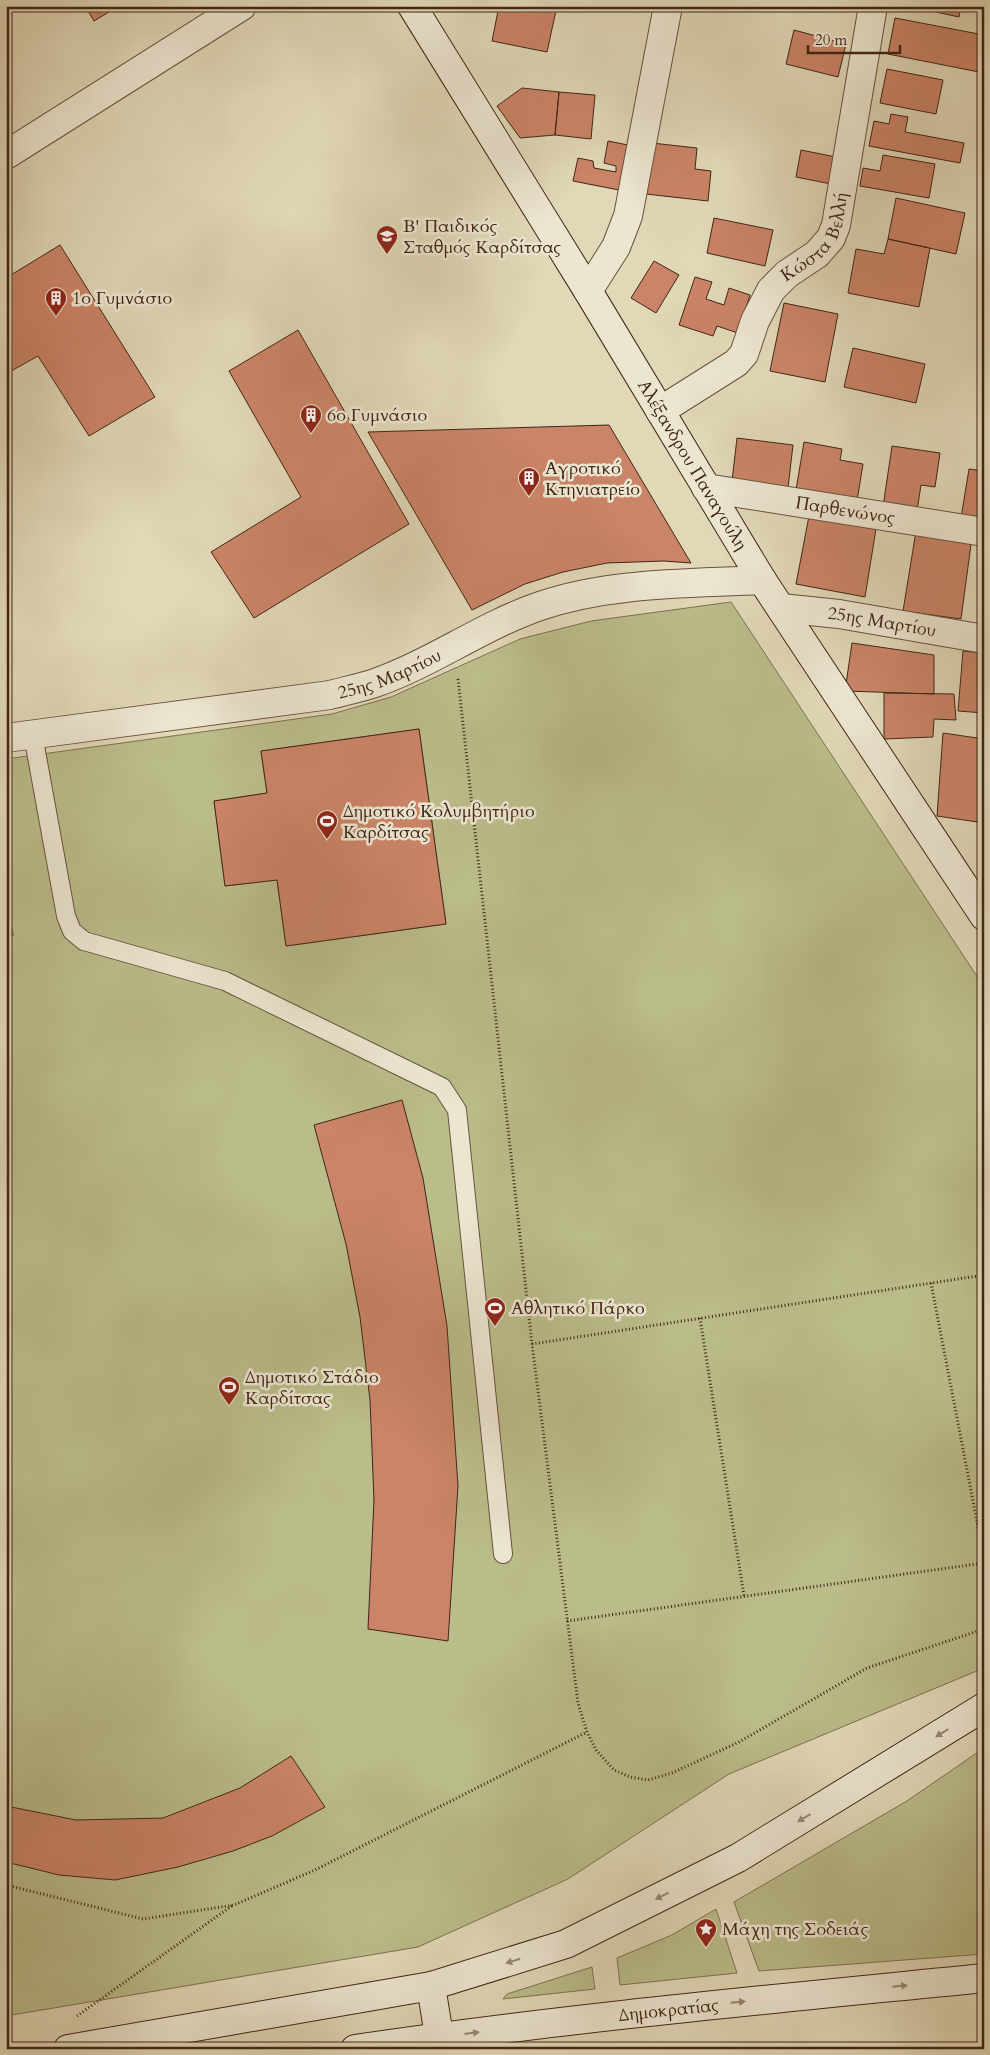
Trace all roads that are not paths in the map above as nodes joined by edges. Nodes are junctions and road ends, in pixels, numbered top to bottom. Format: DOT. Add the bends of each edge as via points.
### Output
graph roads {
  1 [pos="242,6"];
  2 [pos="412,6"];
  3 [pos="668,6"];
  4 [pos="873,6"];
  5 [pos="6,155"];
  6 [pos="588,291"];
  7 [pos="660,411"];
  8 [pos="706,488"];
  9 [pos="984,532"];
  10 [pos="762,580"];
  11 [pos="781,608"];
  12 [pos="984,639"];
  13 [pos="33,735"];
  14 [pos="6,738"];
  15 [pos="984,916"];
  16 [pos="503,1554"];
  17 [pos="984,1707"];
  18 [pos="984,1978"];
  19 [pos="431,1986"];
  20 [pos="439,2036"];
  21 [pos="68,2049"];
  22 [pos="355,2049"];
  1 -- 5 [label="street"];
  2 -- 6 [label="street, Αλέξανδρου Παναγούλη"];
  3 -- 6 [label="street" via="628,216 616,247"];
  4 -- 7 [label="street, Κώστα Βελλή" via="831,238 817,254 770,290 744,354 736,363"];
  6 -- 7 [label="street, Αλέξανδρου Παναγούλη"];
  7 -- 8 [label="street, Αλέξανδρου Παναγούλη"];
  8 -- 9 [label="street, Παρθενώνος"];
  8 -- 10 [label="street, Αλέξανδρου Παναγούλη"];
  10 -- 11 [label="street, Αλέξανδρου Παναγούλη"];
  10 -- 13 [label="street, 25ης Μαρτίου" via="593,592 541,605 502,620 417,664 376,683 354,689 306,699"];
  11 -- 12 [label="street, 25ης Μαρτίου" via="839,614"];
  11 -- 15 [label="street, Αλέξανδρου Παναγούλη"];
  13 -- 14 [label="street, 25ης Μαρτίου"];
  13 -- 16 [label="lane" via="66,916 72,931 84,941 225,981 442,1087 457,1110"];
  17 -- 19 [label="street, one-way" via="729,1863 566,1944"];
  20 -- 18 [label="street, Δημοκρατίας, one-way" via="712,2004"];
  19 -- 20 [label="street"];
  19 -- 21 [label="street"];
  20 -- 22 [label="street, Δημοκρατίας"];
}
